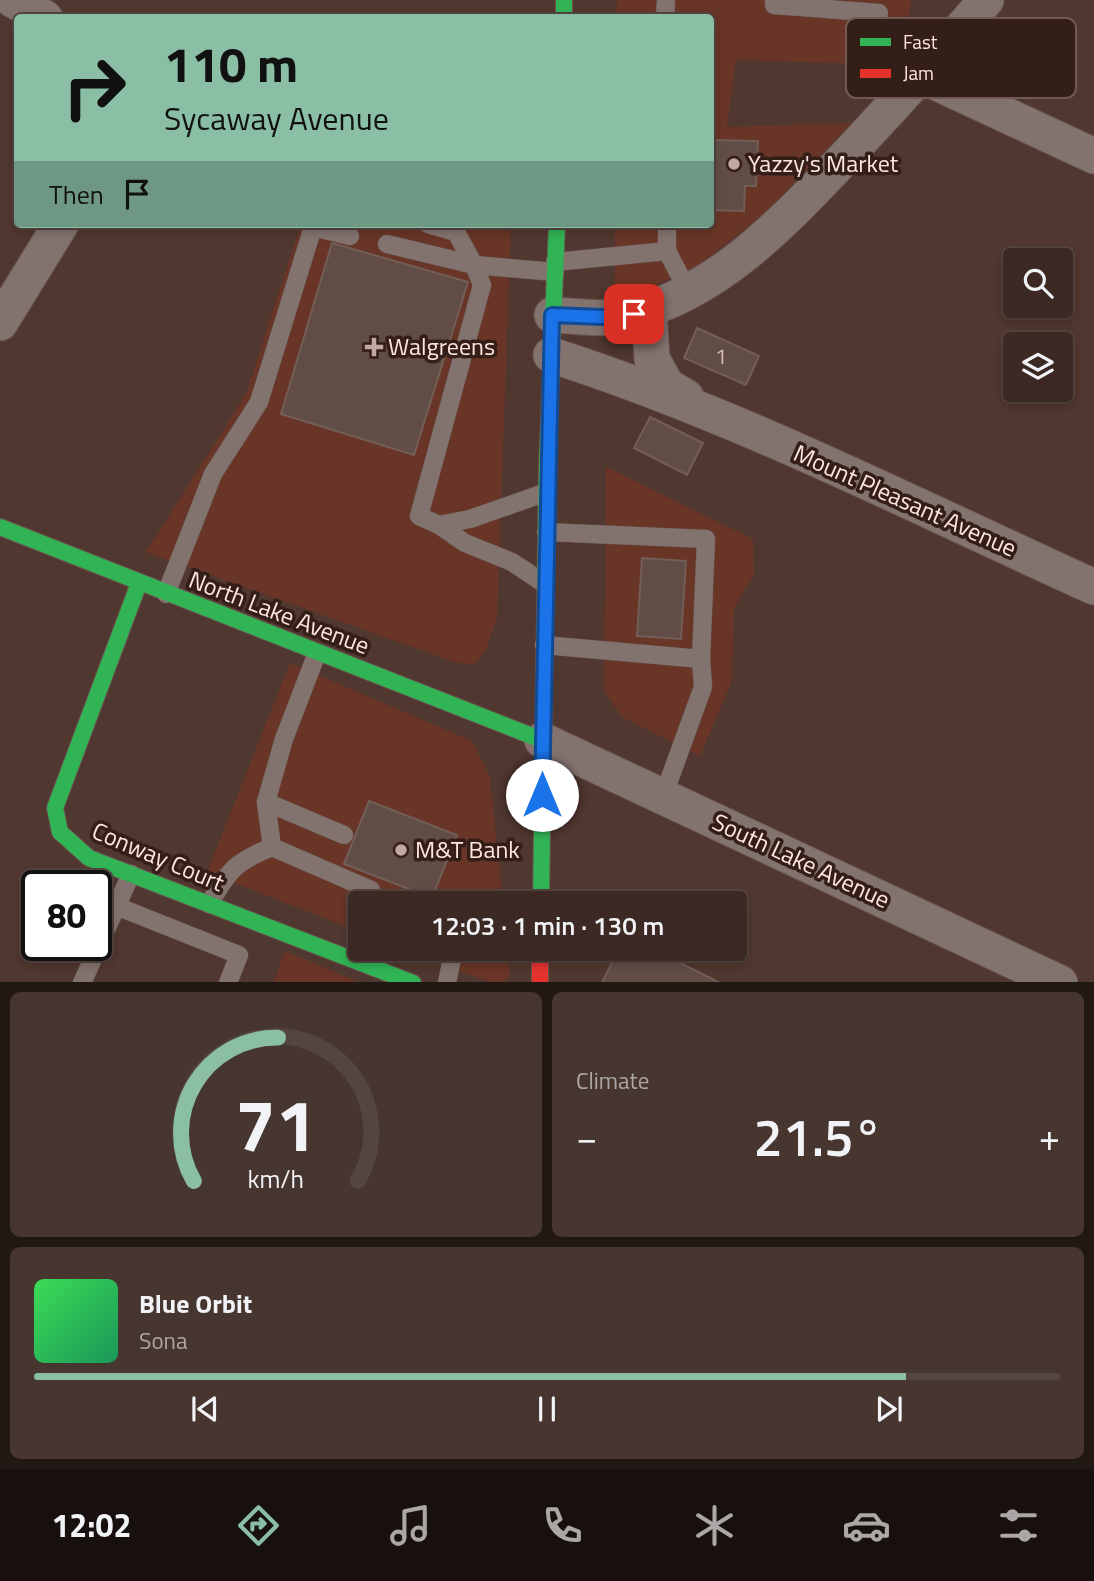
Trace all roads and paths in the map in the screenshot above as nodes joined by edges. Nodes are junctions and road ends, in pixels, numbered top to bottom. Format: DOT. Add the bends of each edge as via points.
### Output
graph roads {
  1 [pos="13,0"];
  2 [pos="774,0"];
  3 [pos="986,0"];
  4 [pos="879,13"];
  5 [pos="38,14"];
  6 [pos="971,18"];
  7 [pos="901,98"];
  8 [pos="969,98"];
  9 [pos="1094,156"];
  10 [pos="59,228"];
  11 [pos="314,228"];
  12 [pos="325,228"];
  13 [pos="442,228"];
  14 [pos="557,228"];
  15 [pos="667,228"];
  16 [pos="350,236"];
  17 [pos="387,244"];
  18 [pos="667,251"];
  19 [pos="474,265"];
  20 [pos="555,267"];
  21 [pos="688,291"];
  22 [pos="649,308"];
  23 [pos="552,315"];
  24 [pos="0,323"];
  25 [pos="551,355"];
  26 [pos="716,415"];
  27 [pos="547,492"];
  28 [pos="439,525"];
  29 [pos="0,527"];
  30 [pos="546,532"];
  31 [pos="139,583"];
  32 [pos="545,584"];
  33 [pos="1094,587"];
  34 [pos="166,594"];
  35 [pos="544,645"];
  36 [pos="317,653"];
  37 [pos="701,659"];
  38 [pos="542,740"];
  39 [pos="663,797"];
  40 [pos="266,802"];
  41 [pos="344,835"];
  42 [pos="272,846"];
  43 [pos="131,874"];
  44 [pos="371,890"];
  45 [pos="541,891"];
  46 [pos="209,904"];
  47 [pos="116,906"];
  48 [pos="451,961"];
  49 [pos="540,961"];
  50 [pos="82,982"];
  51 [pos="228,982"];
  52 [pos="413,982"];
  53 [pos="447,982"];
  54 [pos="540,982"];
  55 [pos="1060,982"];
  1 -- 5 [label="street"];
  2 -- 4 [label="lane" via="774,5"];
  3 -- 6 [label="street"];
  7 -- 21 [label="street" via="782,224 710,281"];
  8 -- 9 [label="street"];
  10 -- 24 [label="street"];
  11 -- 34 [label="lane" via="260,402 213,474"];
  12 -- 16 [label="lane"];
  13 -- 19 [label="lane" via="456,232"];
  14 -- 20 [label="main road"];
  15 -- 18 [label="lane"];
  17 -- 19 [label="lane"];
  18 -- 20 [label="lane"];
  18 -- 21 [label="lane"];
  19 -- 20 [label="lane"];
  19 -- 28 [label="lane" via="482,285 419,516"];
  20 -- 23 [label="main road"];
  21 -- 22 [label="street"];
  22 -- 23 [label="street" via="618,317"];
  22 -- 26 [label="street, Mount Pleasant Avenue" via="652,359 667,386"];
  23 -- 25 [label="main road"];
  25 -- 26 [label="street, Mount Pleasant Avenue"];
  25 -- 27 [label="main road"];
  26 -- 33 [label="street, Mount Pleasant Avenue"];
  27 -- 28 [label="lane"];
  27 -- 30 [label="main road"];
  28 -- 32 [label="lane"];
  29 -- 31 [label="main road, North Lake Avenue"];
  30 -- 32 [label="main road"];
  30 -- 37 [label="lane" via="706,539"];
  31 -- 34 [label="main road, North Lake Avenue"];
  31 -- 43 [label="main road, Conway Court" via="55,808 55,825 65,839 89,858"];
  32 -- 35 [label="main road"];
  34 -- 36 [label="main road, North Lake Avenue"];
  35 -- 37 [label="lane"];
  35 -- 38 [label="main road"];
  36 -- 38 [label="main road, North Lake Avenue"];
  36 -- 40 [label="lane"];
  37 -- 39 [label="lane" via="703,687"];
  38 -- 39 [label="street, South Lake Avenue"];
  38 -- 45 [label="main road"];
  39 -- 55 [label="street, South Lake Avenue"];
  40 -- 41 [label="lane"];
  40 -- 42 [label="lane"];
  42 -- 44 [label="lane"];
  42 -- 46 [label="lane" via="243,858 225,876"];
  43 -- 46 [label="main road, Conway Court"];
  43 -- 47 [label="lane"];
  46 -- 52 [label="main road, Conway Court"];
  47 -- 50 [label="lane"];
  47 -- 51 [label="lane" via="239,955"];
  48 -- 53 [label="lane"];
  49 -- 54 [label="main road"];
}
